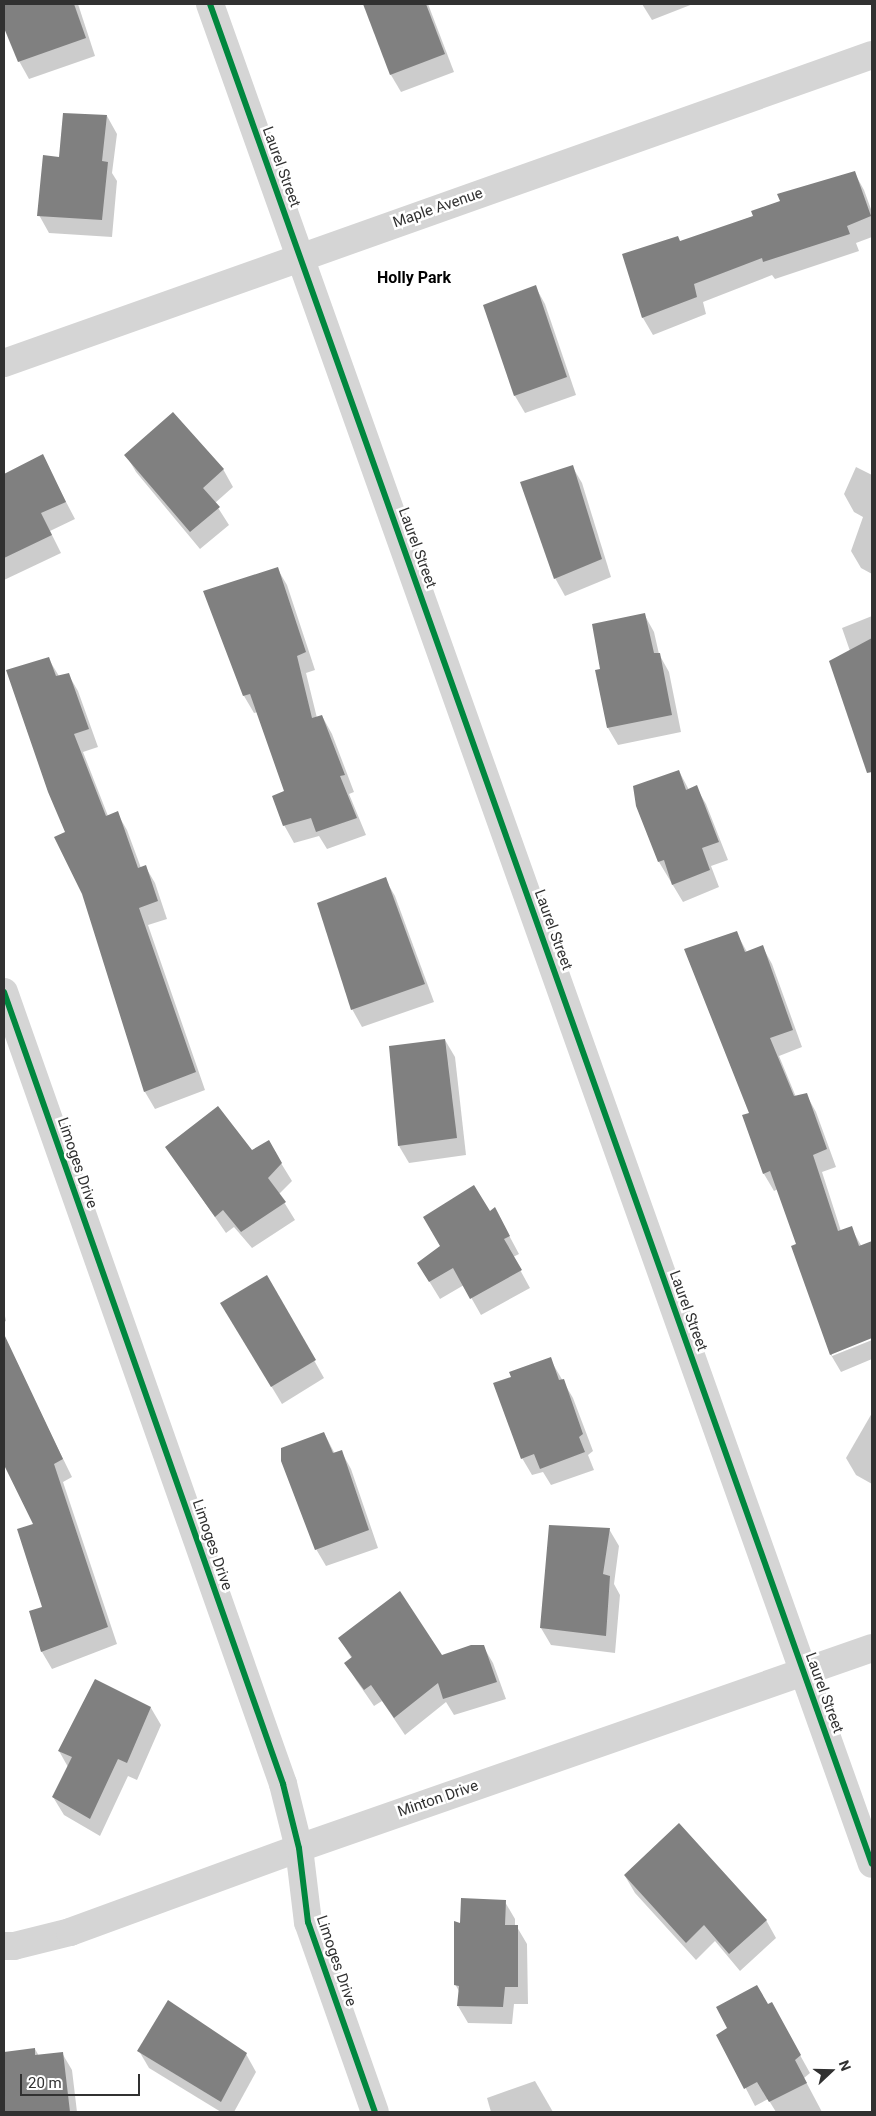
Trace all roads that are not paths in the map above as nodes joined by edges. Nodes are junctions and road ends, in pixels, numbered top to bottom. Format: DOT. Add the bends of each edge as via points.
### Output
graph roads {
  1 [pos="210,4"];
  2 [pos="872,55"];
  3 [pos="300,256"];
  4 [pos="4,363"];
  5 [pos="4,992"];
  6 [pos="872,1648"];
  7 [pos="804,1672"];
  8 [pos="299,1848"];
  9 [pos="872,1864"];
  10 [pos="4,1946"];
  11 [pos="375,2112"];
  1 -- 3 [label="street, Laurel Street"];
  2 -- 3 [label="street, Maple Avenue"];
  3 -- 4 [label="street, Maple Avenue"];
  3 -- 7 [label="street, Laurel Street"];
  5 -- 8 [label="street, Limoges Drive" via="283,1784"];
  6 -- 7 [label="street, Minton Drive"];
  7 -- 8 [label="street, Minton Drive"];
  7 -- 9 [label="street, Laurel Street"];
  8 -- 10 [label="street, Minton Drive" via="70,1932"];
  8 -- 11 [label="street, Limoges Drive" via="308,1922"];
}
